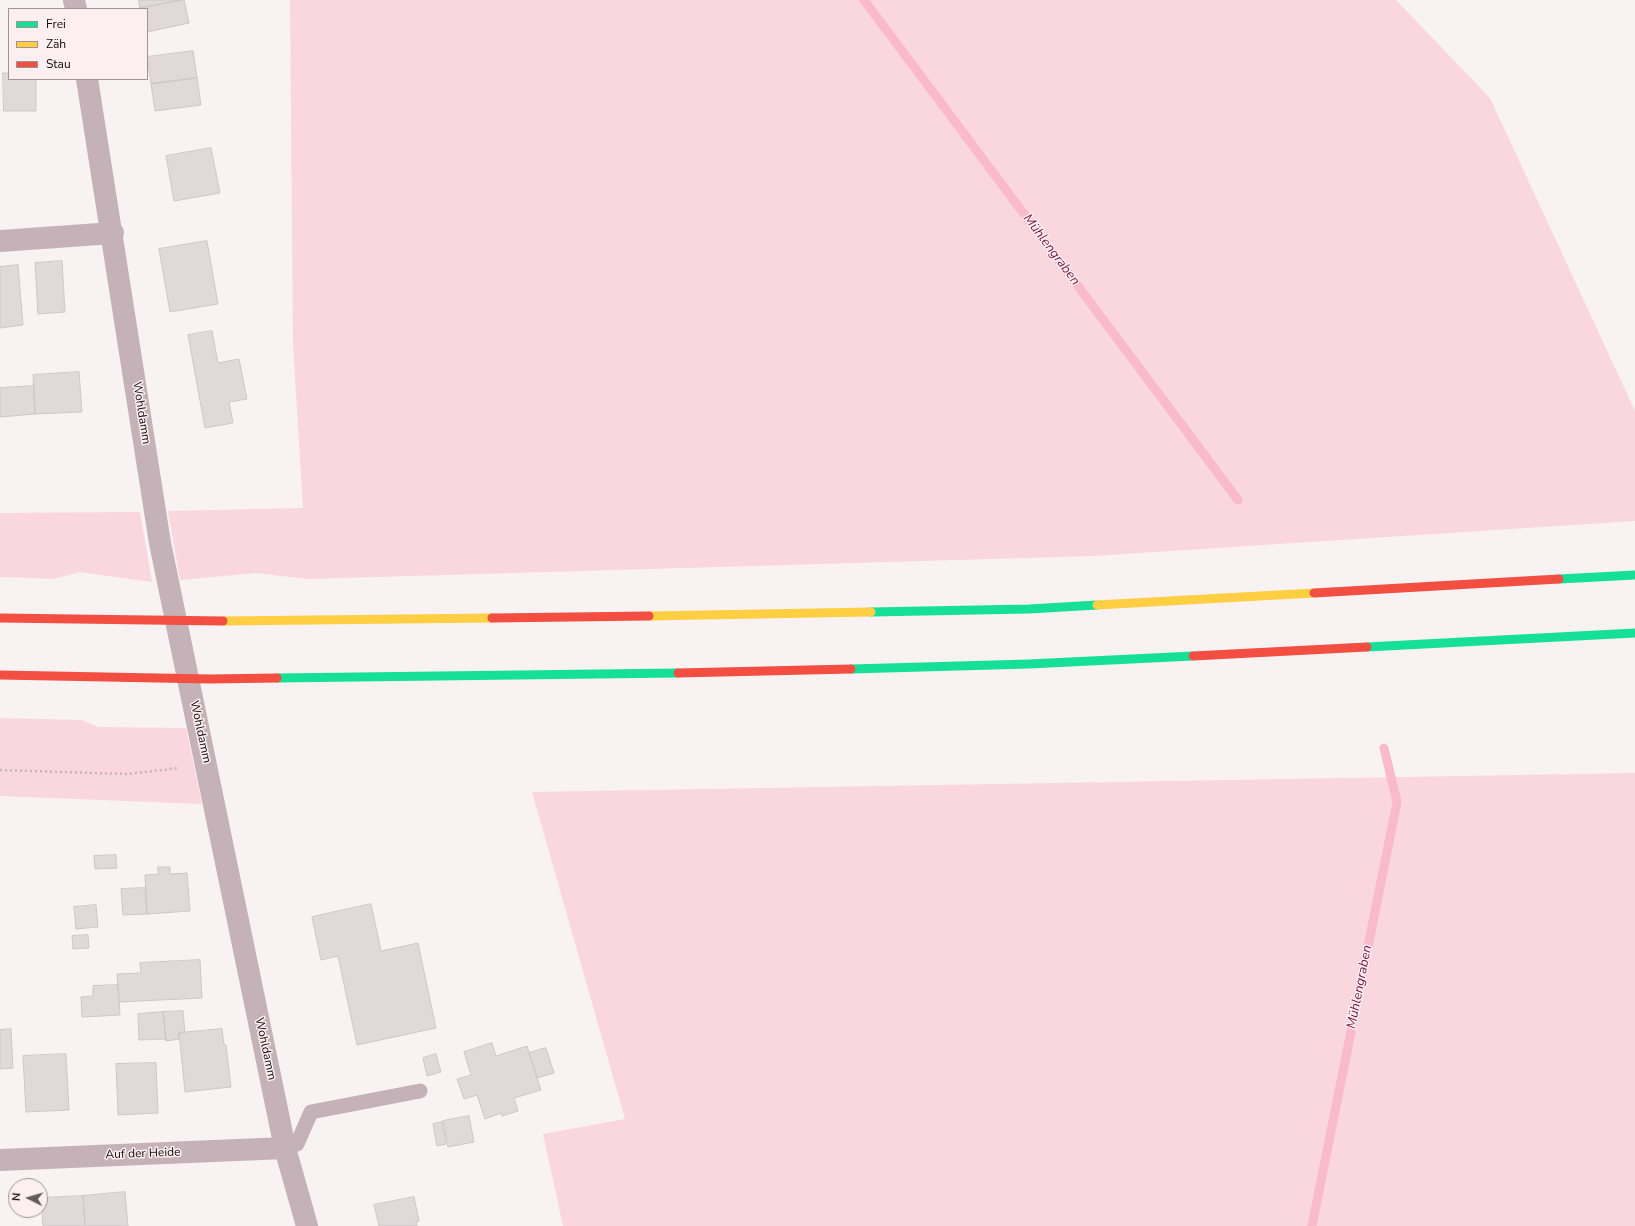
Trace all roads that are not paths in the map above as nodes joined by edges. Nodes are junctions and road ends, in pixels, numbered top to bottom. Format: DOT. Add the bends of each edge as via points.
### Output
graph roads {
  1 [pos="87,80"];
  2 [pos="113,234"];
  3 [pos="0,241"];
  4 [pos="1635,575"];
  5 [pos="0,618"];
  6 [pos="1635,633"];
  7 [pos="0,675"];
  8 [pos="420,1091"];
  9 [pos="286,1148"];
  10 [pos="0,1160"];
  11 [pos="307,1226"];
  1 -- 2 [label="street, Wohldamm"];
  2 -- 3 [label="street"];
  2 -- 9 [label="street, Wohldamm" via="160,542"];
  4 -- 5 [label="highway" via="1029,609 344,621"];
  6 -- 7 [label="highway" via="1029,664 657,674 210,679"];
  8 -- 9 [label="lane" via="311,1112 297,1144"];
  9 -- 10 [label="street, Auf der Heide"];
  9 -- 11 [label="street, Wohldamm"];
}
